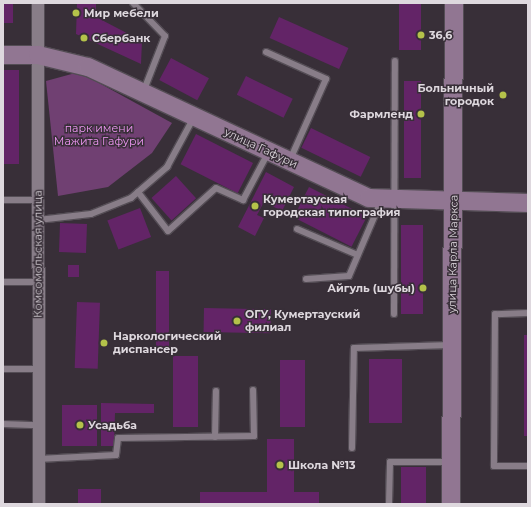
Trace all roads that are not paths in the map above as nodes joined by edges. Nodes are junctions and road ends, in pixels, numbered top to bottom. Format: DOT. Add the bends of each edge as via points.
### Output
graph roads {
  1 [pos="38,3"];
  2 [pos="454,3"];
  3 [pos="135,4"];
  4 [pos="266,52"];
  5 [pos="3,55"];
  6 [pos="38,55"];
  7 [pos="395,61"];
  8 [pos="143,94"];
  9 [pos="194,117"];
  10 [pos="268,151"];
  11 [pos="290,162"];
  12 [pos="138,192"];
  13 [pos="3,200"];
  14 [pos="38,200"];
  15 [pos="389,200"];
  16 [pos="454,203"];
  17 [pos="528,203"];
  18 [pos="38,220"];
  19 [pos="297,229"];
  20 [pos="358,255"];
  21 [pos="306,278"];
  22 [pos="3,282"];
  23 [pos="38,282"];
  24 [pos="528,313"];
  25 [pos="394,314"];
  26 [pos="452,345"];
  27 [pos="3,369"];
  28 [pos="38,369"];
  29 [pos="253,390"];
  30 [pos="216,392"];
  31 [pos="3,424"];
  32 [pos="38,425"];
  33 [pos="215,437"];
  34 [pos="352,448"];
  35 [pos="38,459"];
  36 [pos="451,462"];
  37 [pos="528,466"];
  38 [pos="39,504"];
  39 [pos="389,504"];
  40 [pos="451,504"];
  1 -- 6 [label="street, Комсомольская улица"];
  2 -- 16 [label="street, улица Карла Маркса"];
  3 -- 8 [label="lane" via="165,36"];
  4 -- 11 [label="lane" via="326,79"];
  5 -- 6 [label="street, улица Гафури"];
  6 -- 8 [label="street, улица Гафури" via="88,67"];
  6 -- 14 [label="street, Комсомольская улица"];
  7 -- 15 [label="lane"];
  8 -- 9 [label="street, улица Гафури"];
  9 -- 10 [label="street, улица Гафури"];
  9 -- 12 [label="lane" via="167,167"];
  10 -- 11 [label="street, улица Гафури"];
  10 -- 12 [label="lane" via="242,200 216,188 168,231"];
  11 -- 15 [label="street, улица Гафури" via="369,198"];
  12 -- 18 [label="lane" via="91,214"];
  13 -- 14 [label="lane"];
  14 -- 18 [label="street, Комсомольская улица"];
  15 -- 16 [label="street, улица Гафури"];
  15 -- 20 [label="lane"];
  15 -- 25 [label="lane"];
  16 -- 17 [label="street, улица Гафури"];
  16 -- 26 [label="street, улица Карла Маркса"];
  18 -- 23 [label="street, Комсомольская улица"];
  19 -- 20 [label="lane"];
  20 -- 21 [label="lane" via="349,276"];
  22 -- 23 [label="lane"];
  23 -- 28 [label="street, Комсомольская улица"];
  24 -- 37 [label="lane" via="495,314 494,466"];
  26 -- 34 [label="lane" via="354,348"];
  26 -- 36 [label="street, улица Карла Маркса"];
  27 -- 28 [label="lane"];
  28 -- 32 [label="street, Комсомольская улица"];
  29 -- 33 [label="lane" via="254,436"];
  30 -- 33 [label="lane"];
  31 -- 32 [label="lane"];
  32 -- 35 [label="street, Комсомольская улица"];
  33 -- 35 [label="lane" via="118,438 116,456"];
  35 -- 38 [label="street, Комсомольская улица"];
  36 -- 39 [label="lane" via="390,462"];
  36 -- 40 [label="street, улица Карла Маркса"];
}
